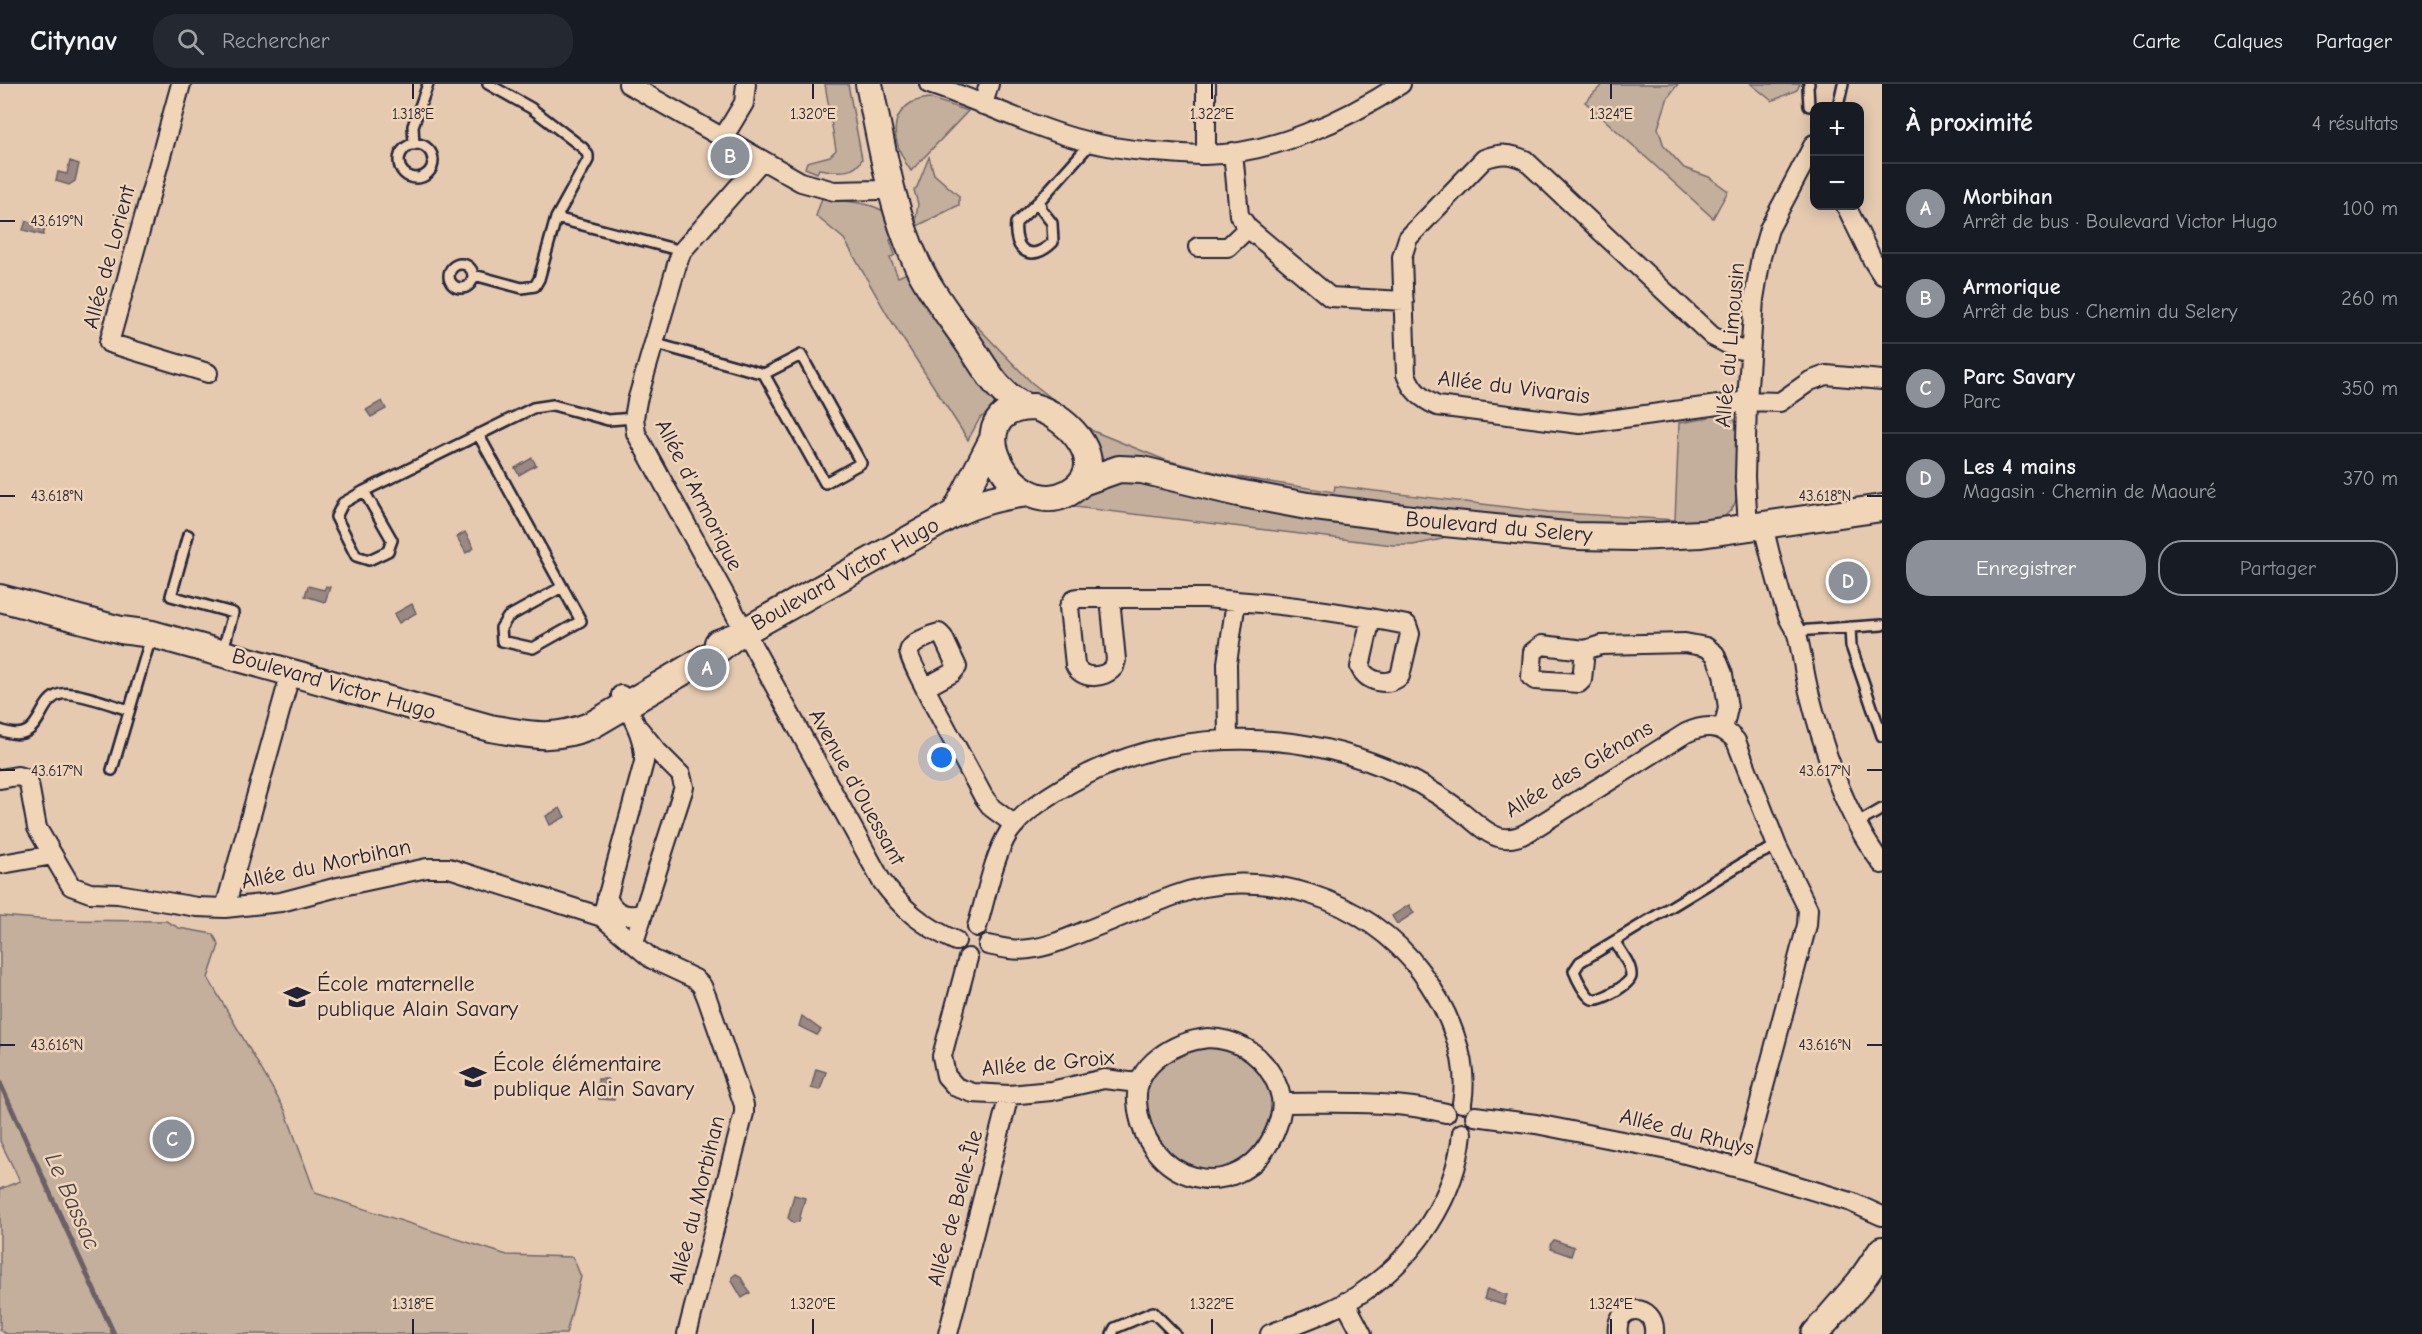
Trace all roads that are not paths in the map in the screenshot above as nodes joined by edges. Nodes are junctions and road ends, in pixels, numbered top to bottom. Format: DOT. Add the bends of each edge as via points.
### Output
graph roads {
  1 [pos="181,84"];
  2 [pos="428,84"];
  3 [pos="488,84"];
  4 [pos="628,84"];
  5 [pos="746,84"];
  6 [pos="870,84"];
  7 [pos="929,84"];
  8 [pos="989,84"];
  9 [pos="1206,84"];
  10 [pos="1401,84"];
  11 [pos="1809,84"];
  12 [pos="1843,84"];
  13 [pos="1382,89"];
  14 [pos="1839,102"];
  15 [pos="983,105"];
  16 [pos="1809,106"];
  17 [pos="723,138"];
  18 [pos="1091,143"];
  19 [pos="414,145"];
  20 [pos="1233,152"];
  21 [pos="1206,155"];
  22 [pos="1812,156"];
  23 [pos="762,160"];
  24 [pos="1808,173"];
  25 [pos="890,187"];
  26 [pos="1040,200"];
  27 [pos="1848,210"];
  28 [pos="556,218"];
  29 [pos="1248,228"];
  30 [pos="1198,247"];
  31 [pos="682,251"];
  32 [pos="474,275"];
  33 [pos="1882,275"];
  34 [pos="1404,301"];
  35 [pos="653,343"];
  36 [pos="1750,351"];
  37 [pos="208,373"];
  38 [pos="764,374"];
  39 [pos="1882,380"];
  40 [pos="994,384"];
  41 [pos="1747,400"];
  42 [pos="1026,407"];
  43 [pos="634,418"];
  44 [pos="996,430"];
  45 [pos="478,434"];
  46 [pos="1086,454"];
  47 [pos="1119,469"];
  48 [pos="1082,482"];
  49 [pos="364,491"];
  50 [pos="1029,493"];
  51 [pos="1882,508"];
  52 [pos="956,511"];
  53 [pos="1756,526"];
  54 [pos="188,535"];
  55 [pos="0,585"];
  56 [pos="562,587"];
  57 [pos="0,598"];
  58 [pos="1110,598"];
  59 [pos="1236,601"];
  60 [pos="1371,618"];
  61 [pos="1882,625"];
  62 [pos="1850,627"];
  63 [pos="1796,631"];
  64 [pos="152,634"];
  65 [pos="739,634"];
  66 [pos="1585,650"];
  67 [pos="222,653"];
  68 [pos="291,672"];
  69 [pos="926,687"];
  70 [pos="623,700"];
  71 [pos="129,710"];
  72 [pos="639,729"];
  73 [pos="0,730"];
  74 [pos="1723,730"];
  75 [pos="1882,736"];
  76 [pos="1228,740"];
  77 [pos="112,770"];
  78 [pos="675,770"];
  79 [pos="643,772"];
  80 [pos="0,779"];
  81 [pos="1881,811"];
  82 [pos="1858,823"];
  83 [pos="1015,825"];
  84 [pos="1777,846"];
  85 [pos="53,855"];
  86 [pos="2,864"];
  87 [pos="1882,864"];
  88 [pos="608,896"];
  89 [pos="225,908"];
  90 [pos="643,912"];
  91 [pos="602,917"];
  92 [pos="977,927"];
  93 [pos="956,940"];
  94 [pos="634,942"];
  95 [pos="1615,942"];
  96 [pos="988,945"];
  97 [pos="968,958"];
  98 [pos="1138,1083"];
  99 [pos="1009,1095"];
  100 [pos="1283,1103"];
  101 [pos="1462,1103"];
  102 [pos="1446,1113"];
  103 [pos="1475,1116"];
  104 [pos="1462,1133"];
  105 [pos="1742,1169"];
  106 [pos="1882,1216"];
  107 [pos="1882,1251"];
  108 [pos="1345,1302"];
  109 [pos="687,1334"];
  110 [pos="948,1334"];
  111 [pos="1112,1334"];
  112 [pos="1175,1334"];
  113 [pos="1270,1334"];
  114 [pos="1362,1334"];
  115 [pos="1618,1334"];
  116 [pos="1654,1334"];
  117 [pos="1815,1334"];
  1 -- 37 [label="street, Allée de Lorient" via="109,343"];
  2 -- 19 [label="lane" via="413,126"];
  3 -- 28 [label="lane" via="531,108 587,152 586,165"];
  4 -- 17 [label="street"];
  5 -- 17 [label="street" via="744,103"];
  6 -- 25 [label="street"];
  7 -- 15 [label="street"];
  8 -- 15 [label="street"];
  9 -- 21 [label="street"];
  10 -- 13 [label="street"];
  11 -- 16 [label="lane"];
  12 -- 14 [label="lane"];
  13 -- 20 [label="street" via="1352,114 1318,129"];
  15 -- 18 [label="street"];
  17 -- 23 [label="street"];
  18 -- 21 [label="street"];
  18 -- 26 [label="lane"];
  20 -- 21 [label="street"];
  20 -- 29 [label="street" via="1239,215"];
  22 -- 24 [label="street, Allée du Limousin"];
  23 -- 25 [label="street" via="825,190"];
  23 -- 31 [label="street, Allée d'Armorique"];
  24 -- 36 [label="street, Allée du Limousin" via="1769,228 1761,257"];
  25 -- 40 [label="street" via="918,266"];
  26 -- 26 [label="lane" via="1041,209 1052,223 1053,242 1037,253 1028,253 1018,246 1016,223"];
  27 -- 33 [label="street"];
  28 -- 31 [label="lane"];
  28 -- 32 [label="lane" via="535,286 522,288"];
  29 -- 30 [label="street" via="1228,248"];
  29 -- 34 [label="street" via="1330,297"];
  31 -- 35 [label="street, Allée d'Armorique"];
  34 -- 36 [label="street, Allée du Vivarais" via="1402,256 1408,238 1484,159 1498,153 1513,154 1525,160 1712,336"];
  34 -- 41 [label="street, Allée du Vivarais" via="1406,374 1420,398 1437,406 1580,424"];
  35 -- 38 [label="lane"];
  35 -- 43 [label="street, Allée d'Armorique"];
  36 -- 41 [label="street, Allée du Limousin"];
  38 -- 38 [label="lane" via="825,483 861,463 801,355"];
  39 -- 41 [label="street, Allée du Vivarais" via="1826,375 1780,402"];
  40 -- 42 [label="street"];
  40 -- 44 [label="street"];
  41 -- 53 [label="street, Allée du Limousin" via="1745,495"];
  42 -- 44 [label="street" via="1015,409"];
  42 -- 46 [label="street" via="1041,409 1061,420 1076,434"];
  43 -- 45 [label="lane" via="608,420 547,405 525,410"];
  43 -- 65 [label="street, Allée d'Armorique" via="639,440"];
  44 -- 50 [label="street" via="998,461"];
  44 -- 52 [label="street, Boulevard Victor Hugo"];
  45 -- 49 [label="lane"];
  45 -- 56 [label="lane"];
  46 -- 47 [label="street, Boulevard du Selery"];
  46 -- 48 [label="street"];
  47 -- 48 [label="street, Boulevard du Selery"];
  47 -- 53 [label="street, Boulevard du Selery" via="1152,471 1297,504 1530,532 1678,536"];
  48 -- 50 [label="street" via="1064,495 1041,497"];
  49 -- 49 [label="lane" via="392,540 388,551 369,561 356,556 336,517 343,503"];
  50 -- 52 [label="street, Boulevard Victor Hugo"];
  51 -- 53 [label="street, Boulevard du Selery"];
  52 -- 65 [label="street, Boulevard Victor Hugo"];
  53 -- 63 [label="street, Allée du Limousin"];
  54 -- 67 [label="lane" via="171,596 233,613"];
  55 -- 64 [label="street, Boulevard Victor Hugo" via="122,618"];
  56 -- 56 [label="lane" via="582,621 533,648 502,641 501,628 508,616"];
  57 -- 64 [label="street, Boulevard Victor Hugo" via="121,630"];
  58 -- 59 [label="street"];
  59 -- 60 [label="street"];
  59 -- 76 [label="street" via="1227,663"];
  61 -- 62 [label="lane"];
  62 -- 63 [label="lane"];
  62 -- 75 [label="lane" via="1851,646"];
  63 -- 82 [label="street, Allée du Limousin" via="1828,759"];
  64 -- 67 [label="street, Boulevard Victor Hugo"];
  64 -- 71 [label="lane"];
  65 -- 70 [label="street, Boulevard Victor Hugo" via="707,648"];
  65 -- 93 [label="street, Avenue d'Ouessant" via="881,880 915,919"];
  66 -- 74 [label="street" via="1601,645 1685,643 1706,647 1720,662 1728,697"];
  67 -- 68 [label="street, Boulevard Victor Hugo"];
  68 -- 70 [label="street, Boulevard Victor Hugo" via="490,728 517,732 562,723"];
  68 -- 89 [label="street, Allée du Morbihan"];
  69 -- 83 [label="street" via="983,796"];
  70 -- 72 [label="street"];
  71 -- 73 [label="lane" via="64,694 50,699 40,720 29,729 13,733"];
  71 -- 77 [label="lane"];
  72 -- 78 [label="street"];
  72 -- 79 [label="street" via="644,749"];
  74 -- 76 [label="street, Allée des Glénans" via="1703,726 1686,733 1514,838 1490,833 1431,790 1369,761 1303,744"];
  74 -- 84 [label="street" via="1740,748"];
  76 -- 83 [label="street, Allée des Glénans" via="1162,749 1114,764 1058,791"];
  78 -- 79 [label="street" via="653,767"];
  78 -- 90 [label="street" via="684,787"];
  79 -- 88 [label="street"];
  80 -- 85 [label="street" via="26,778 37,828"];
  81 -- 82 [label="lane"];
  82 -- 87 [label="street, Allée du Limousin"];
  83 -- 92 [label="street, Allée des Glénans" via="1001,848"];
  84 -- 95 [label="lane"];
  84 -- 105 [label="street" via="1804,900 1808,917"];
  85 -- 86 [label="street"];
  85 -- 89 [label="street" via="71,886 80,891"];
  88 -- 90 [label="street" via="618,912"];
  88 -- 91 [label="street"];
  89 -- 91 [label="street, Allée du Morbihan" via="281,902 438,867"];
  90 -- 94 [label="street"];
  91 -- 94 [label="street, Allée du Morbihan"];
  92 -- 93 [label="street" via="963,929"];
  92 -- 96 [label="street" via="986,934"];
  93 -- 97 [label="street" via="959,952"];
  94 -- 109 [label="street, Allée du Morbihan" via="652,959 690,975 702,986 744,1108"];
  95 -- 95 [label="lane" via="1576,966 1576,976 1595,1000 1629,982 1629,967"];
  96 -- 97 [label="street" via="981,956"];
  96 -- 101 [label="street" via="1015,950 1052,944 1175,895 1208,888 1266,885 1321,898 1350,911 1384,934 1426,979 1456,1040 1464,1080"];
  97 -- 99 [label="street, Allée de Groix" via="944,1048 944,1071 963,1091"];
  98 -- 99 [label="street, Allée de Groix" via="1104,1079 1051,1091"];
  98 -- 100 [label="street" via="1147,1069 1171,1048 1195,1039 1222,1039 1245,1047 1261,1060 1279,1086"];
  98 -- 100 [label="street" via="1139,1121 1147,1142 1163,1161 1195,1178 1230,1176 1251,1164 1268,1147"];
  99 -- 110 [label="street, Allée de Belle-Île"];
  100 -- 102 [label="street" via="1366,1104"];
  101 -- 102 [label="street" via="1449,1107"];
  101 -- 103 [label="street"];
  102 -- 104 [label="street" via="1448,1128"];
  103 -- 104 [label="street" via="1474,1124"];
  103 -- 105 [label="street, Allée du Rhuys" via="1606,1136"];
  104 -- 108 [label="street" via="1451,1179 1427,1228 1404,1258"];
  105 -- 106 [label="street, Allée du Rhuys" via="1851,1202"];
  107 -- 117 [label="street"];
  108 -- 113 [label="street"];
  108 -- 114 [label="street"];
  111 -- 112 [label="lane" via="1114,1328 1153,1311"];
  115 -- 116 [label="street" via="1620,1318 1637,1310 1653,1320"];
}
